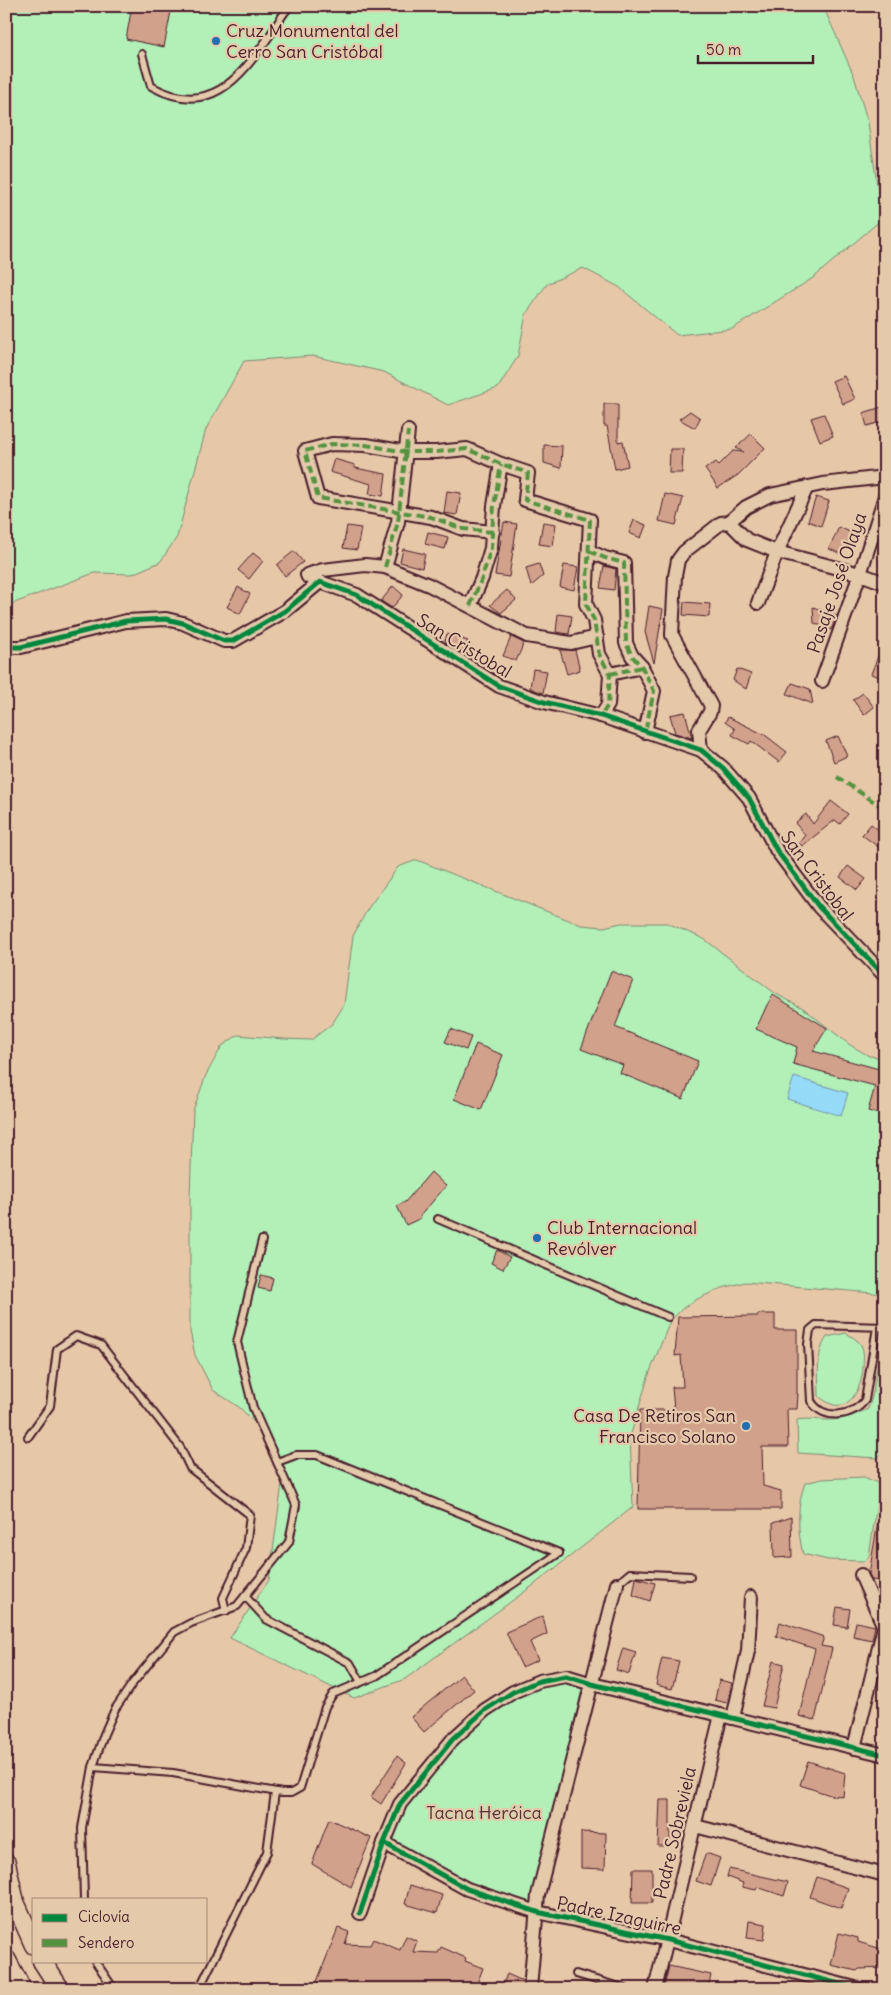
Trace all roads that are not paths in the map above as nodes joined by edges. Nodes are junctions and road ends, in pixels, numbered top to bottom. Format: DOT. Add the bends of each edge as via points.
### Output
graph roads {
  1 [pos="290,6"];
  2 [pos="142,54"];
  3 [pos="408,431"];
  4 [pos="406,452"];
  5 [pos="501,464"];
  6 [pos="885,477"];
  7 [pos="807,487"];
  8 [pos="885,496"];
  9 [pos="398,512"];
  10 [pos="729,522"];
  11 [pos="493,532"];
  12 [pos="589,551"];
  13 [pos="777,552"];
  14 [pos="385,567"];
  15 [pos="860,574"];
  16 [pos="320,582"];
  17 [pos="885,582"];
  18 [pos="758,603"];
  19 [pos="470,606"];
  20 [pos="597,637"];
  21 [pos="6,647"];
  22 [pos="642,667"];
  23 [pos="610,674"];
  24 [pos="822,681"];
  25 [pos="601,716"];
  26 [pos="645,732"];
  27 [pos="701,750"];
  28 [pos="885,976"];
  29 [pos="438,1218"];
  30 [pos="262,1240"];
  31 [pos="668,1317"];
  32 [pos="885,1327"];
  33 [pos="877,1328"];
  34 [pos="28,1437"];
  35 [pos="277,1462"];
  36 [pos="861,1574"];
  37 [pos="690,1576"];
  38 [pos="617,1584"];
  39 [pos="246,1596"];
  40 [pos="751,1597"];
  41 [pos="226,1611"];
  42 [pos="361,1682"];
  43 [pos="592,1684"];
  44 [pos="727,1716"];
  45 [pos="854,1748"];
  46 [pos="885,1755"];
  47 [pos="93,1767"];
  48 [pos="275,1792"];
  49 [pos="695,1826"];
  50 [pos="384,1843"];
  51 [pos="6,1863"];
  52 [pos="885,1875"];
  53 [pos="84,1898"];
  54 [pos="537,1912"];
  55 [pos="360,1913"];
  56 [pos="32,1940"];
  57 [pos="668,1940"];
  58 [pos="6,1959"];
  59 [pos="43,1962"];
  60 [pos="96,1962"];
  61 [pos="576,1974"];
  62 [pos="22,1989"];
  63 [pos="60,1989"];
  64 [pos="114,1989"];
  65 [pos="199,1989"];
  66 [pos="530,1989"];
  67 [pos="626,1989"];
  68 [pos="655,1989"];
  69 [pos="859,1989"];
  1 -- 2 [label="lane" via="246,67 230,84 209,96 196,98 166,94 151,86"];
  3 -- 4 [label="street"];
  4 -- 5 [label="street" via="467,449"];
  4 -- 9 [label="street"];
  4 -- 9 [label="street" via="332,444 304,451 318,498"];
  5 -- 11 [label="street"];
  5 -- 12 [label="street" via="528,473 526,500 590,520"];
  6 -- 7 [label="street"];
  7 -- 10 [label="street" via="756,500"];
  7 -- 13 [label="street"];
  8 -- 15 [label="street, Pasaje José Olaya"];
  9 -- 11 [label="street" via="431,517 463,529"];
  9 -- 14 [label="street"];
  10 -- 13 [label="street" via="747,540"];
  10 -- 27 [label="street" via="721,524 684,552 678,560 675,576 672,635 711,706 699,730"];
  11 -- 19 [label="street" via="482,578"];
  12 -- 20 [label="street" via="586,604 594,620"];
  12 -- 22 [label="street" via="624,563 626,643"];
  13 -- 15 [label="street"];
  13 -- 18 [label="street"];
  14 -- 16 [label="street" via="365,565 308,575"];
  14 -- 19 [label="street"];
  15 -- 17 [label="street"];
  15 -- 24 [label="street, Pasaje José Olaya"];
  16 -- 21 [label="street" via="285,611 233,641 224,641 166,619 126,621 21,647"];
  16 -- 25 [label="street, San Cristobal" via="357,595 499,686 544,702"];
  19 -- 20 [label="street" via="527,636 571,644"];
  20 -- 23 [label="street" via="600,654"];
  22 -- 23 [label="street"];
  22 -- 26 [label="street" via="654,691"];
  23 -- 25 [label="street" via="608,705"];
  25 -- 26 [label="street, San Cristobal"];
  26 -- 27 [label="street, San Cristobal"];
  27 -- 28 [label="street, San Cristobal" via="748,798 777,852 819,907"];
  29 -- 31 [label="lane"];
  30 -- 35 [label="lane" via="238,1342 253,1408"];
  32 -- 33 [label="lane"];
  33 -- 33 [label="lane" via="816,1325 810,1330 811,1401 815,1407 832,1414 850,1413 860,1408 865,1400"];
  34 -- 41 [label="lane" via="50,1406 58,1349 76,1336 101,1345 180,1447 190,1468 250,1514 246,1548 223,1598"];
  35 -- 39 [label="lane" via="296,1506 289,1542"];
  35 -- 42 [label="lane" via="296,1454 317,1455 559,1553 376,1676"];
  36 -- 45 [label="street" via="884,1627"];
  37 -- 38 [label="lane" via="630,1573"];
  38 -- 43 [label="street"];
  39 -- 41 [label="lane" via="237,1606"];
  39 -- 42 [label="lane" via="266,1619 350,1663"];
  40 -- 44 [label="street, Padre Sobreviela" via="748,1651"];
  41 -- 47 [label="lane" via="174,1632 160,1648 115,1709"];
  42 -- 48 [label="lane" via="332,1694 300,1788 291,1793"];
  43 -- 44 [label="street"];
  43 -- 50 [label="street" via="566,1676 539,1681 513,1692 485,1710 454,1739 400,1804"];
  43 -- 54 [label="street" via="538,1895"];
  44 -- 45 [label="street"];
  44 -- 49 [label="street, Padre Sobreviela"];
  45 -- 46 [label="street"];
  47 -- 48 [label="lane" via="174,1773"];
  47 -- 53 [label="lane" via="82,1828"];
  48 -- 65 [label="lane" via="267,1852"];
  49 -- 52 [label="street"];
  49 -- 57 [label="street, Padre Sobreviela"];
  50 -- 54 [label="street, Padre Izaguirre" via="467,1889"];
  50 -- 55 [label="street"];
  51 -- 56 [label="main road" via="15,1902"];
  54 -- 57 [label="street, Padre Izaguirre"];
  54 -- 66 [label="street"];
  57 -- 68 [label="street, Padre Sobreviela"];
  57 -- 69 [label="street, Padre Izaguirre"];
  58 -- 62 [label="main road"];
  59 -- 63 [label="main road"];
  60 -- 64 [label="lane"];
  61 -- 67 [label="lane"];
}
